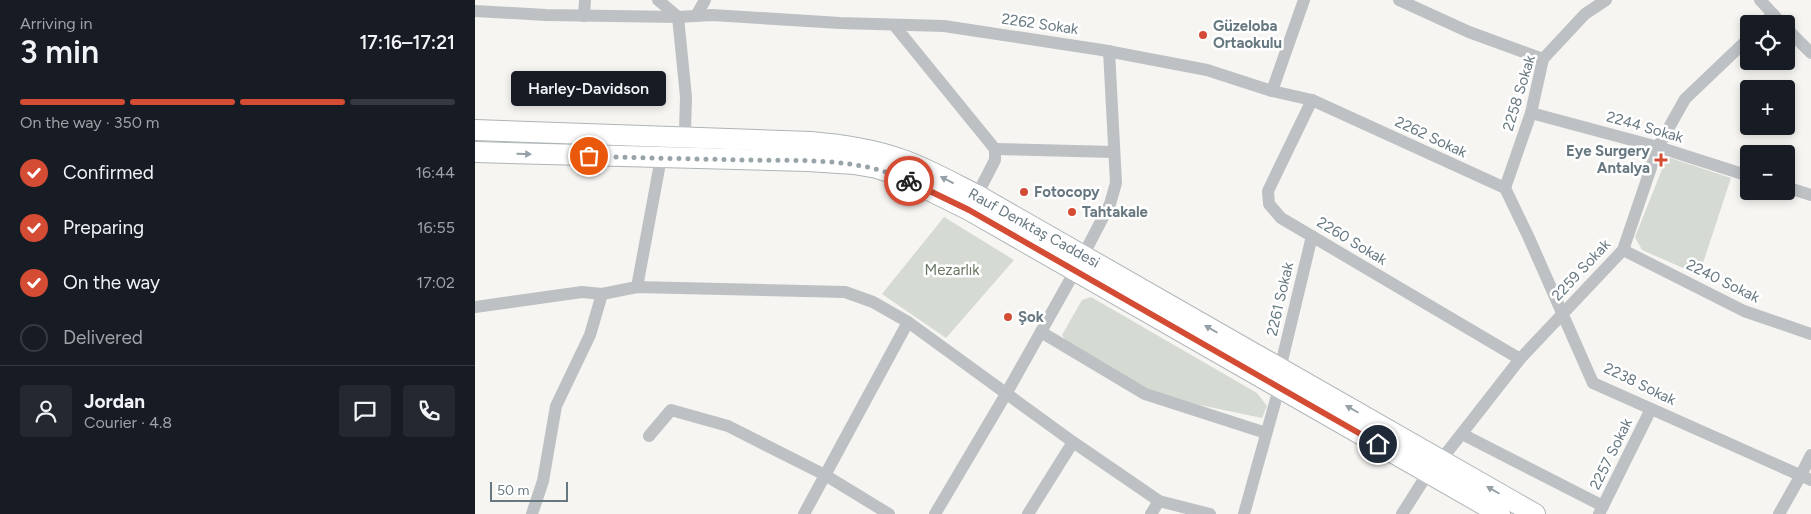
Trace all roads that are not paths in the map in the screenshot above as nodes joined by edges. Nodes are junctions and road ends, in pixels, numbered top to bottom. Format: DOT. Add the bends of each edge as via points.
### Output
graph roads {
  1 [pos="585,0"];
  2 [pos="659,0"];
  3 [pos="705,0"];
  4 [pos="1304,0"];
  5 [pos="1399,0"];
  6 [pos="1606,0"];
  7 [pos="1760,0"];
  8 [pos="475,11"];
  9 [pos="1773,14"];
  10 [pos="584,16"];
  11 [pos="695,16"];
  12 [pos="678,17"];
  13 [pos="894,25"];
  14 [pos="1795,35"];
  15 [pos="1740,47"];
  16 [pos="1809,47"];
  17 [pos="1109,51"];
  18 [pos="1543,59"];
  19 [pos="1272,91"];
  20 [pos="1312,100"];
  21 [pos="1531,113"];
  22 [pos="475,130"];
  23 [pos="681,136"];
  24 [pos="1658,147"];
  25 [pos="995,149"];
  26 [pos="475,152"];
  27 [pos="1114,152"];
  28 [pos="661,158"];
  29 [pos="1740,173"];
  30 [pos="1505,188"];
  31 [pos="1795,190"];
  32 [pos="977,195"];
  33 [pos="1811,195"];
  34 [pos="1312,236"];
  35 [pos="1623,250"];
  36 [pos="1079,263"];
  37 [pos="637,287"];
  38 [pos="602,294"];
  39 [pos="475,307"];
  40 [pos="1562,314"];
  41 [pos="908,322"];
  42 [pos="1041,332"];
  43 [pos="1811,334"];
  44 [pos="1520,359"];
  45 [pos="1280,369"];
  46 [pos="1006,394"];
  47 [pos="1276,399"];
  48 [pos="1651,409"];
  49 [pos="1266,433"];
  50 [pos="1462,434"];
  51 [pos="649,436"];
  52 [pos="1073,442"];
  53 [pos="1811,455"];
  54 [pos="1435,466"];
  55 [pos="825,475"];
  56 [pos="1806,477"];
  57 [pos="1159,501"];
  58 [pos="1601,510"];
  59 [pos="532,514"];
  60 [pos="804,514"];
  61 [pos="889,514"];
  62 [pos="935,514"];
  63 [pos="1028,514"];
  64 [pos="1151,514"];
  65 [pos="1210,514"];
  66 [pos="1244,514"];
  67 [pos="1402,514"];
  68 [pos="1500,514"];
  69 [pos="1535,514"];
  70 [pos="1779,514"];
  1 -- 10 [label="street"];
  2 -- 12 [label="street"];
  3 -- 11 [label="street"];
  4 -- 19 [label="street"];
  5 -- 18 [label="street" via="1469,32"];
  6 -- 18 [label="street, 2258 Sokak" via="1585,14"];
  7 -- 9 [label="street"];
  8 -- 10 [label="street, 2262 Sokak"];
  10 -- 12 [label="street, 2262 Sokak"];
  11 -- 12 [label="street, 2262 Sokak"];
  11 -- 13 [label="street, 2262 Sokak"];
  12 -- 23 [label="street" via="686,97 685,132"];
  13 -- 17 [label="street, 2262 Sokak" via="944,26"];
  13 -- 25 [label="street"];
  14 -- 16 [label="street"];
  15 -- 24 [label="street, 2259 Sokak" via="1685,100"];
  17 -- 19 [label="street, 2262 Sokak" via="1207,70"];
  17 -- 27 [label="street"];
  18 -- 21 [label="street, 2258 Sokak"];
  19 -- 20 [label="street, 2262 Sokak"];
  20 -- 30 [label="street, 2262 Sokak"];
  20 -- 34 [label="street, 2260 Sokak" via="1267,191 1269,204 1281,218"];
  21 -- 24 [label="street, 2244 Sokak"];
  21 -- 30 [label="street, 2258 Sokak"];
  22 -- 23 [label="main road, Rauf Denktaş Caddesi"];
  32 -- 23 [label="main road, Rauf Denktaş Caddesi, one-way" via="903,160 851,146"];
  24 -- 29 [label="street, 2244 Sokak"];
  24 -- 35 [label="street, 2259 Sokak"];
  25 -- 27 [label="street"];
  25 -- 32 [label="street" via="995,160"];
  26 -- 28 [label="main road, Rauf Denktaş Caddesi, one-way"];
  27 -- 36 [label="street" via="1116,183 1110,204"];
  28 -- 36 [label="main road, Rauf Denktaş Caddesi" via="809,161 877,168"];
  28 -- 37 [label="street"];
  30 -- 40 [label="street, 2238 Sokak"];
  31 -- 33 [label="street"];
  32 -- 36 [label="main road, Rauf Denktaş Caddesi"];
  34 -- 44 [label="street, 2260 Sokak"];
  34 -- 45 [label="street, 2261 Sokak"];
  35 -- 40 [label="street, 2259 Sokak"];
  35 -- 43 [label="street, 2240 Sokak" via="1744,311"];
  36 -- 42 [label="street"];
  45 -- 36 [label="main road, Rauf Denktaş Caddesi, one-way"];
  36 -- 54 [label="main road, Rauf Denktaş Caddesi"];
  37 -- 38 [label="street"];
  37 -- 41 [label="street" via="845,292 873,302"];
  38 -- 39 [label="street" via="582,292"];
  38 -- 59 [label="street" via="590,335 557,406 543,481"];
  40 -- 44 [label="street, 2259 Sokak"];
  40 -- 48 [label="street, 2238 Sokak" via="1593,383"];
  41 -- 46 [label="street"];
  41 -- 55 [label="street"];
  42 -- 46 [label="street"];
  42 -- 49 [label="street" via="1145,394"];
  44 -- 50 [label="street, 2259 Sokak"];
  54 -- 45 [label="main road, Rauf Denktaş Caddesi, one-way"];
  46 -- 52 [label="street"];
  46 -- 62 [label="street"];
  47 -- 49 [label="street"];
  48 -- 56 [label="street, 2238 Sokak"];
  48 -- 58 [label="street, 2257 Sokak"];
  49 -- 66 [label="street"];
  50 -- 54 [label="street, 2259 Sokak"];
  50 -- 58 [label="street"];
  51 -- 55 [label="street" via="671,410 729,426"];
  52 -- 57 [label="street"];
  52 -- 63 [label="street"];
  53 -- 56 [label="street"];
  54 -- 67 [label="street, 2259 Sokak"];
  54 -- 68 [label="main road, Rauf Denktaş Caddesi"];
  69 -- 54 [label="main road, Rauf Denktaş Caddesi, one-way"];
  55 -- 60 [label="street"];
  55 -- 61 [label="street"];
  56 -- 70 [label="street"];
  57 -- 64 [label="street"];
  57 -- 65 [label="street"];
}
